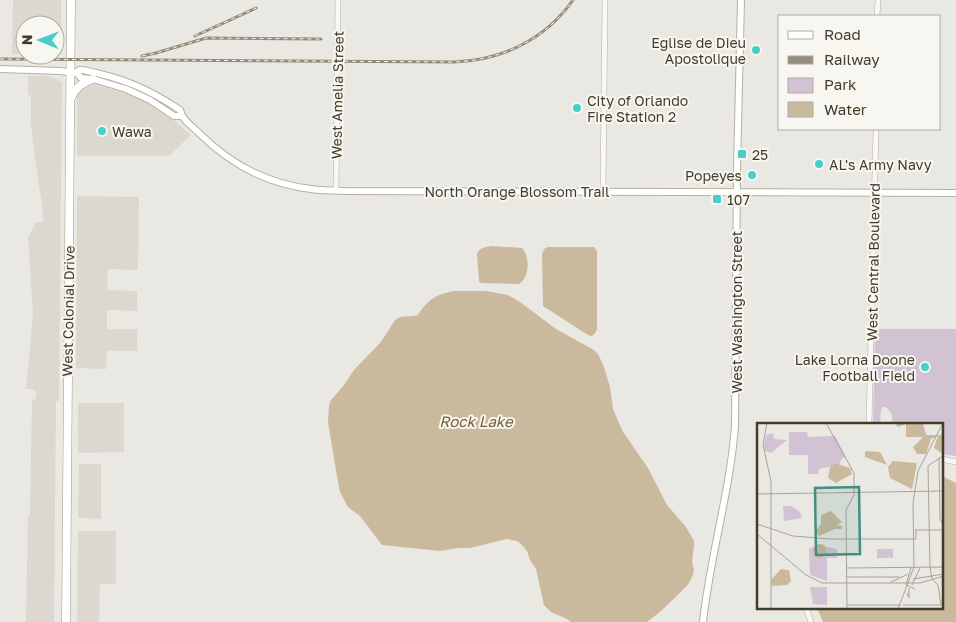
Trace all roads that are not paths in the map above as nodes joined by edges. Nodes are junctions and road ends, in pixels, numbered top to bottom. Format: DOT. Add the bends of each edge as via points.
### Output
graph roads {
  1 [pos="71,0"];
  2 [pos="338,0"];
  3 [pos="605,0"];
  4 [pos="741,0"];
  5 [pos="878,0"];
  6 [pos="877,15"];
  7 [pos="0,69"];
  8 [pos="74,72"];
  9 [pos="93,79"];
  10 [pos="70,100"];
  11 [pos="182,116"];
  12 [pos="876,130"];
  13 [pos="336,190"];
  14 [pos="603,191"];
  15 [pos="737,192"];
  16 [pos="874,192"];
  17 [pos="956,193"];
  18 [pos="870,423"];
  19 [pos="807,610"];
  20 [pos="66,622"];
  21 [pos="703,622"];
  22 [pos="811,622"];
  1 -- 8 [label="highway, West Colonial Drive"];
  2 -- 13 [label="street, West Amelia Street"];
  3 -- 14 [label="street"];
  4 -- 15 [label="main road, West Washington Street"];
  5 -- 6 [label="street"];
  7 -- 8 [label="main road, North Orange Blossom Trail"];
  8 -- 9 [label="main road, North Orange Blossom Trail" via="80,78"];
  8 -- 10 [label="highway, West Colonial Drive"];
  8 -- 11 [label="main road, North Orange Blossom Trail" via="105,74 137,85 180,110"];
  9 -- 10 [label="highway" via="77,88"];
  9 -- 11 [label="main road, North Orange Blossom Trail" via="126,89 174,116"];
  10 -- 20 [label="highway, West Colonial Drive"];
  11 -- 13 [label="main road, North Orange Blossom Trail" via="219,151 258,175 297,187"];
  12 -- 16 [label="street, West Central Boulevard"];
  13 -- 14 [label="main road, North Orange Blossom Trail"];
  14 -- 15 [label="main road, North Orange Blossom Trail"];
  15 -- 16 [label="main road, North Orange Blossom Trail"];
  15 -- 21 [label="main road, West Washington Street" via="733,450"];
  16 -- 17 [label="main road, North Orange Blossom Trail"];
  16 -- 18 [label="street, West Central Boulevard"];
  19 -- 22 [label="street"];
}
